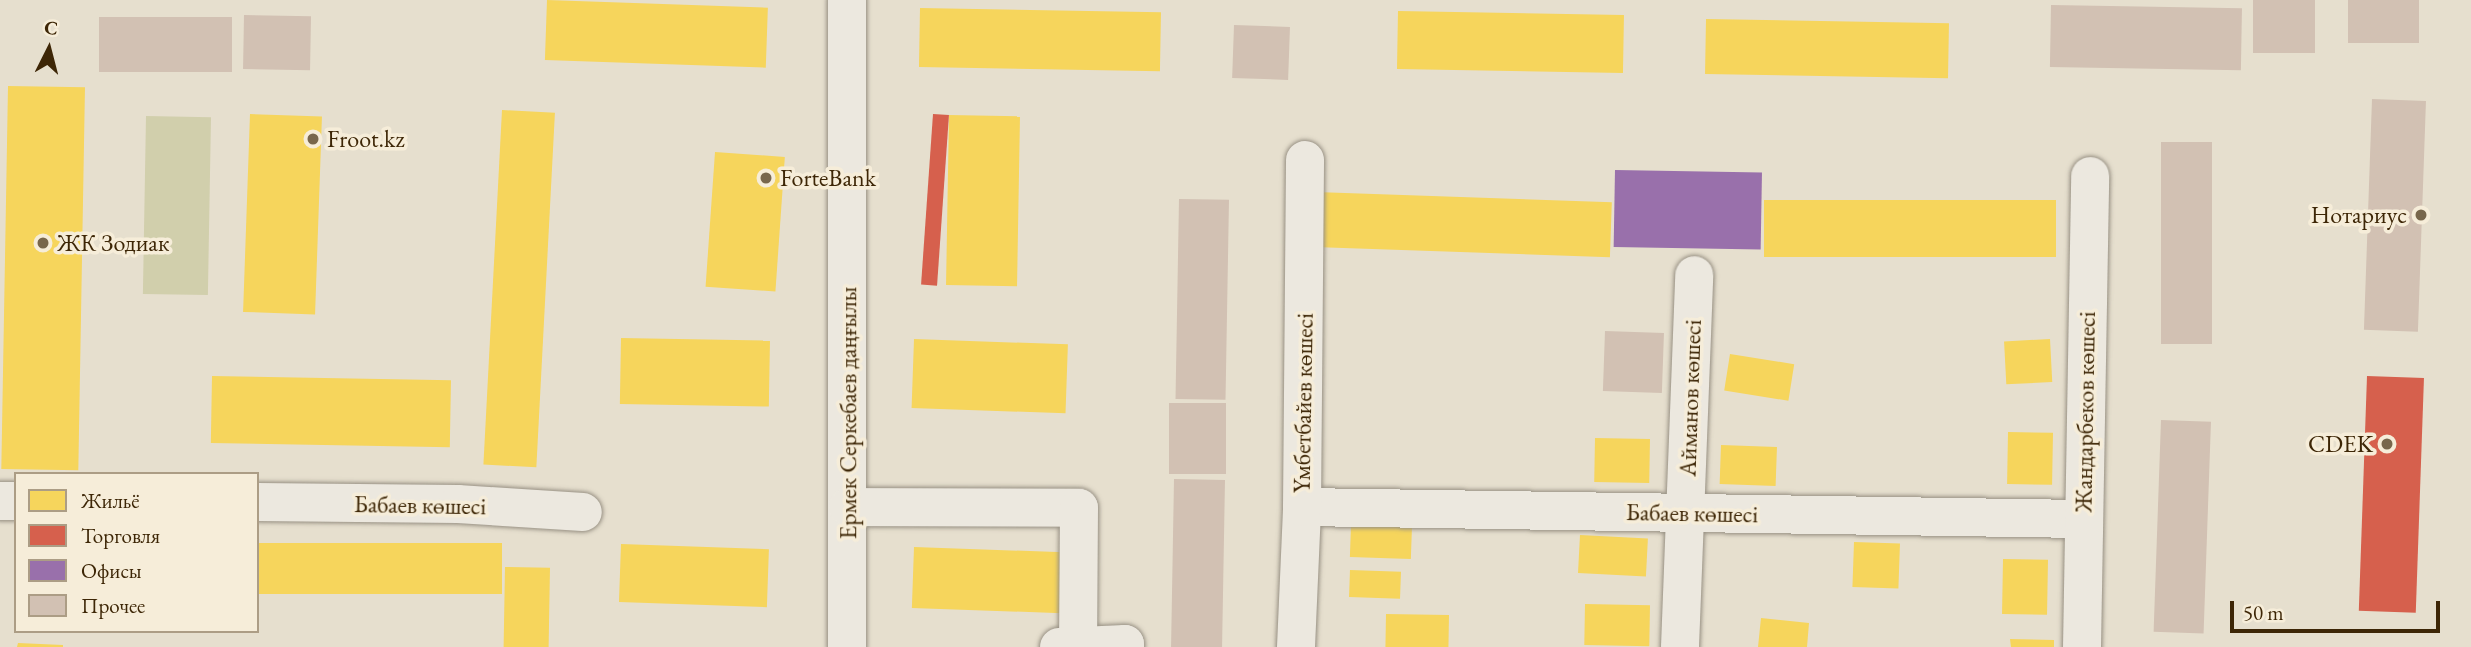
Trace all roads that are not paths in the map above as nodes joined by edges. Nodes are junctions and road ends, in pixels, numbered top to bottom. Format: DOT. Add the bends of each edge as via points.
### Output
graph roads {
  1 [pos="847,0"];
  2 [pos="1305,160"];
  3 [pos="2090,176"];
  4 [pos="1694,275"];
  5 [pos="259,502"];
  6 [pos="848,507"];
  7 [pos="1302,507"];
  8 [pos="583,512"];
  9 [pos="1686,513"];
  10 [pos="2083,519"];
  11 [pos="1069,646"];
  12 [pos="847,647"];
  13 [pos="1125,647"];
  14 [pos="1296,647"];
  15 [pos="1680,647"];
  16 [pos="2082,647"];
  1 -- 6 [label="street, Ермек Серкебаев даңғылы"];
  2 -- 7 [label="street, Үмбетбайев көшесі"];
  3 -- 10 [label="street, Жандарбеков көшесі"];
  4 -- 9 [label="street, Айманов көшесі"];
  5 -- 8 [label="street, Бабаев көшесі" via="458,504"];
  6 -- 11 [label="street" via="1079,508"];
  6 -- 12 [label="street, Ермек Серкебаев даңғылы"];
  7 -- 9 [label="street, Бабаев көшесі"];
  7 -- 14 [label="street, Үмбетбайев көшесі"];
  9 -- 10 [label="street, Бабаев көшесі"];
  9 -- 15 [label="street, Айманов көшесі"];
  10 -- 16 [label="street, Жандарбеков көшесі"];
  11 -- 13 [label="street"];
}
